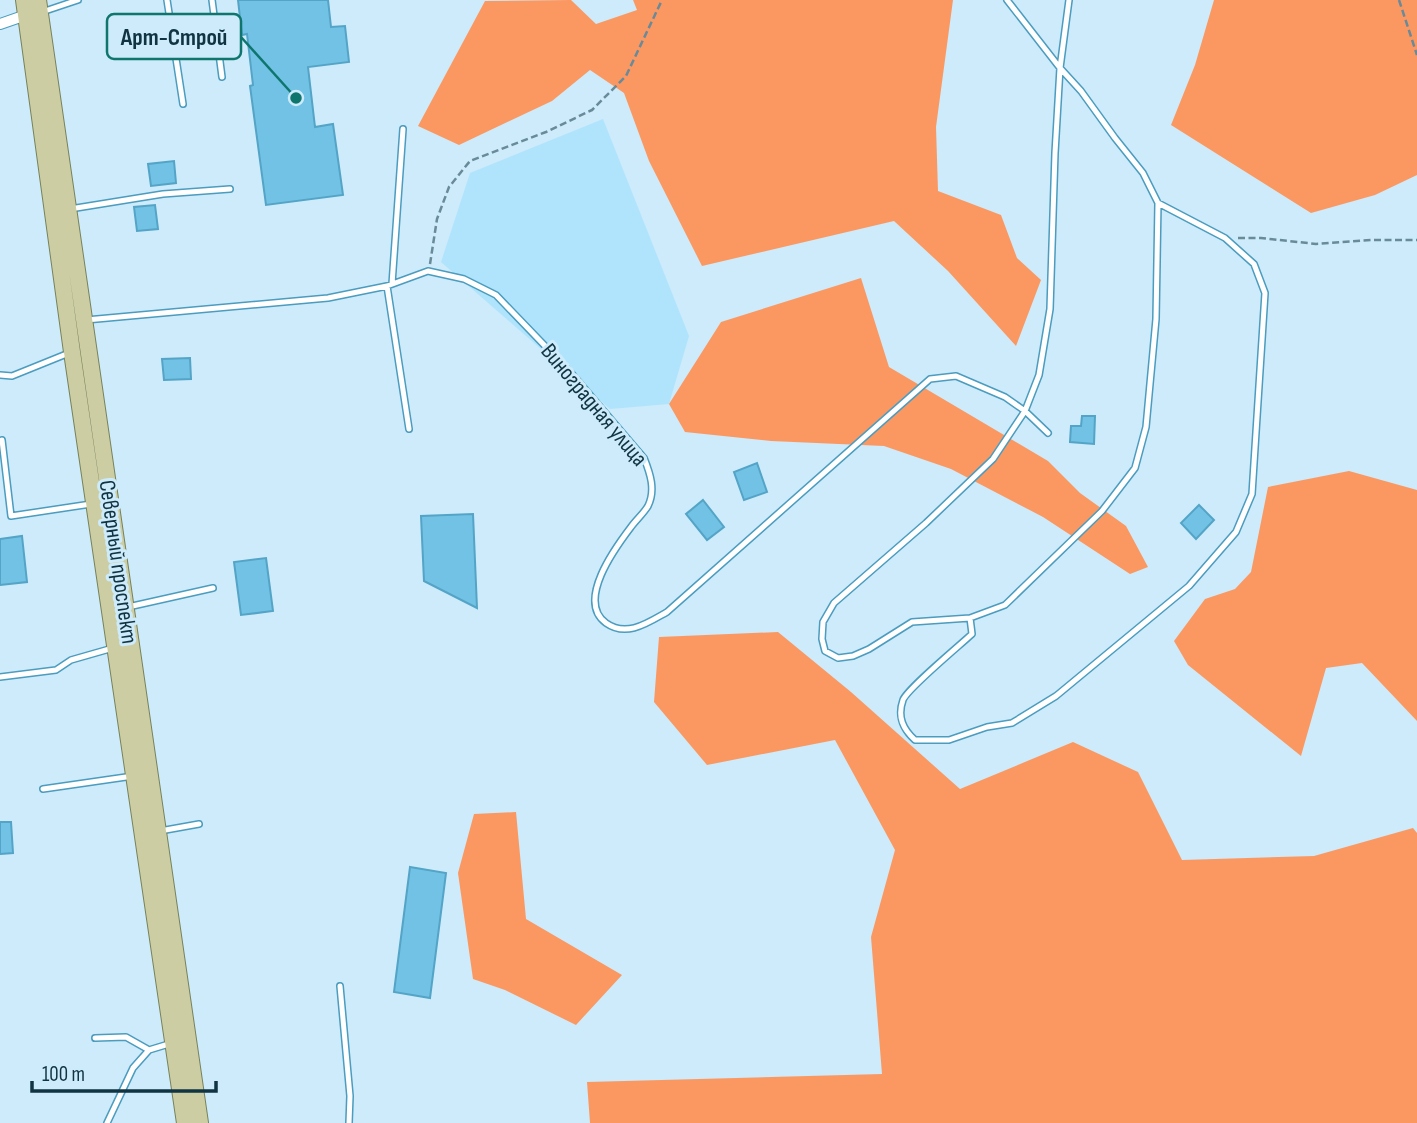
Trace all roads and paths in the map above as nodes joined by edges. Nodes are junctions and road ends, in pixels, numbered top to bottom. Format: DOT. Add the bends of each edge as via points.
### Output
graph roads {
  1 [pos="78,0"];
  2 [pos="167,0"];
  3 [pos="212,0"];
  4 [pos="662,0"];
  5 [pos="1007,0"];
  6 [pos="1069,0"];
  7 [pos="1399,0"];
  8 [pos="32,7"];
  9 [pos="0,24"];
  10 [pos="1417,55"];
  11 [pos="1060,68"];
  12 [pos="222,77"];
  13 [pos="183,104"];
  14 [pos="403,129"];
  15 [pos="230,189"];
  16 [pos="1158,203"];
  17 [pos="67,209"];
  18 [pos="1225,239"];
  19 [pos="1417,240"];
  20 [pos="428,271"];
  21 [pos="390,285"];
  22 [pos="83,320"];
  23 [pos="72,352"];
  24 [pos="0,375"];
  25 [pos="1025,411"];
  26 [pos="409,429"];
  27 [pos="1048,433"];
  28 [pos="2,440"];
  29 [pos="94,503"];
  30 [pos="213,588"];
  31 [pos="125,608"];
  32 [pos="970,618"];
  33 [pos="116,648"];
  34 [pos="0,677"];
  35 [pos="133,776"];
  36 [pos="43,789"];
  37 [pos="199,824"];
  38 [pos="157,832"];
  39 [pos="341,986"];
  40 [pos="95,1038"];
  41 [pos="172,1043"];
  42 [pos="149,1050"];
  43 [pos="107,1123"];
  44 [pos="185,1123"];
  45 [pos="200,1123"];
  46 [pos="349,1123"];
  1 -- 8 [label="lane"];
  2 -- 13 [label="lane"];
  3 -- 12 [label="lane"];
  4 -- 20 [label="path" via="626,75 592,110 470,161 449,187 437,219"];
  5 -- 11 [label="lane"];
  6 -- 11 [label="lane"];
  7 -- 10 [label="path"];
  8 -- 9 [label="street"];
  8 -- 17 [label="main road, Северный проспект"];
  8 -- 23 [label="main road, Северный проспект"];
  11 -- 16 [label="lane" via="1143,173"];
  11 -- 25 [label="lane" via="1050,309 1040,375"];
  14 -- 21 [label="lane"];
  15 -- 17 [label="lane"];
  16 -- 18 [label="lane"];
  16 -- 32 [label="lane" via="1156,319 1146,427 1136,468 1102,512 1005,605"];
  17 -- 22 [label="main road, Северный проспект"];
  18 -- 19 [label="path" via="1316,244"];
  18 -- 32 [label="lane" via="1254,264 1265,293 1252,495 1236,532 1189,586 1056,696 1012,723 949,740 915,740 900,718 904,698 972,634"];
  20 -- 21 [label="lane"];
  20 -- 25 [label="lane, Виноградная улица" via="464,279 496,295 573,374 644,458 652,491 648,505 607,562 595,596 605,623 627,630 667,612 930,379 956,376"];
  21 -- 22 [label="lane" via="328,298"];
  21 -- 26 [label="lane"];
  22 -- 31 [label="main road, Северный проспект"];
  23 -- 24 [label="lane" via="12,376"];
  23 -- 29 [label="main road, Северный проспект"];
  25 -- 27 [label="lane"];
  25 -- 32 [label="lane" via="993,459 834,603 823,622 822,639 825,651 838,658 853,656 912,622"];
  28 -- 29 [label="lane" via="11,516"];
  29 -- 33 [label="main road, Северный проспект"];
  30 -- 31 [label="lane"];
  31 -- 38 [label="main road, Северный проспект"];
  33 -- 34 [label="lane" via="71,660 56,670"];
  33 -- 35 [label="main road, Северный проспект"];
  35 -- 36 [label="lane"];
  35 -- 41 [label="main road, Северный проспект"];
  37 -- 38 [label="lane"];
  38 -- 45 [label="main road, Северный проспект"];
  39 -- 46 [label="lane"];
  40 -- 42 [label="lane" via="126,1037"];
  41 -- 42 [label="lane"];
  41 -- 44 [label="main road, Северный проспект"];
  42 -- 43 [label="lane" via="133,1068"];
}
